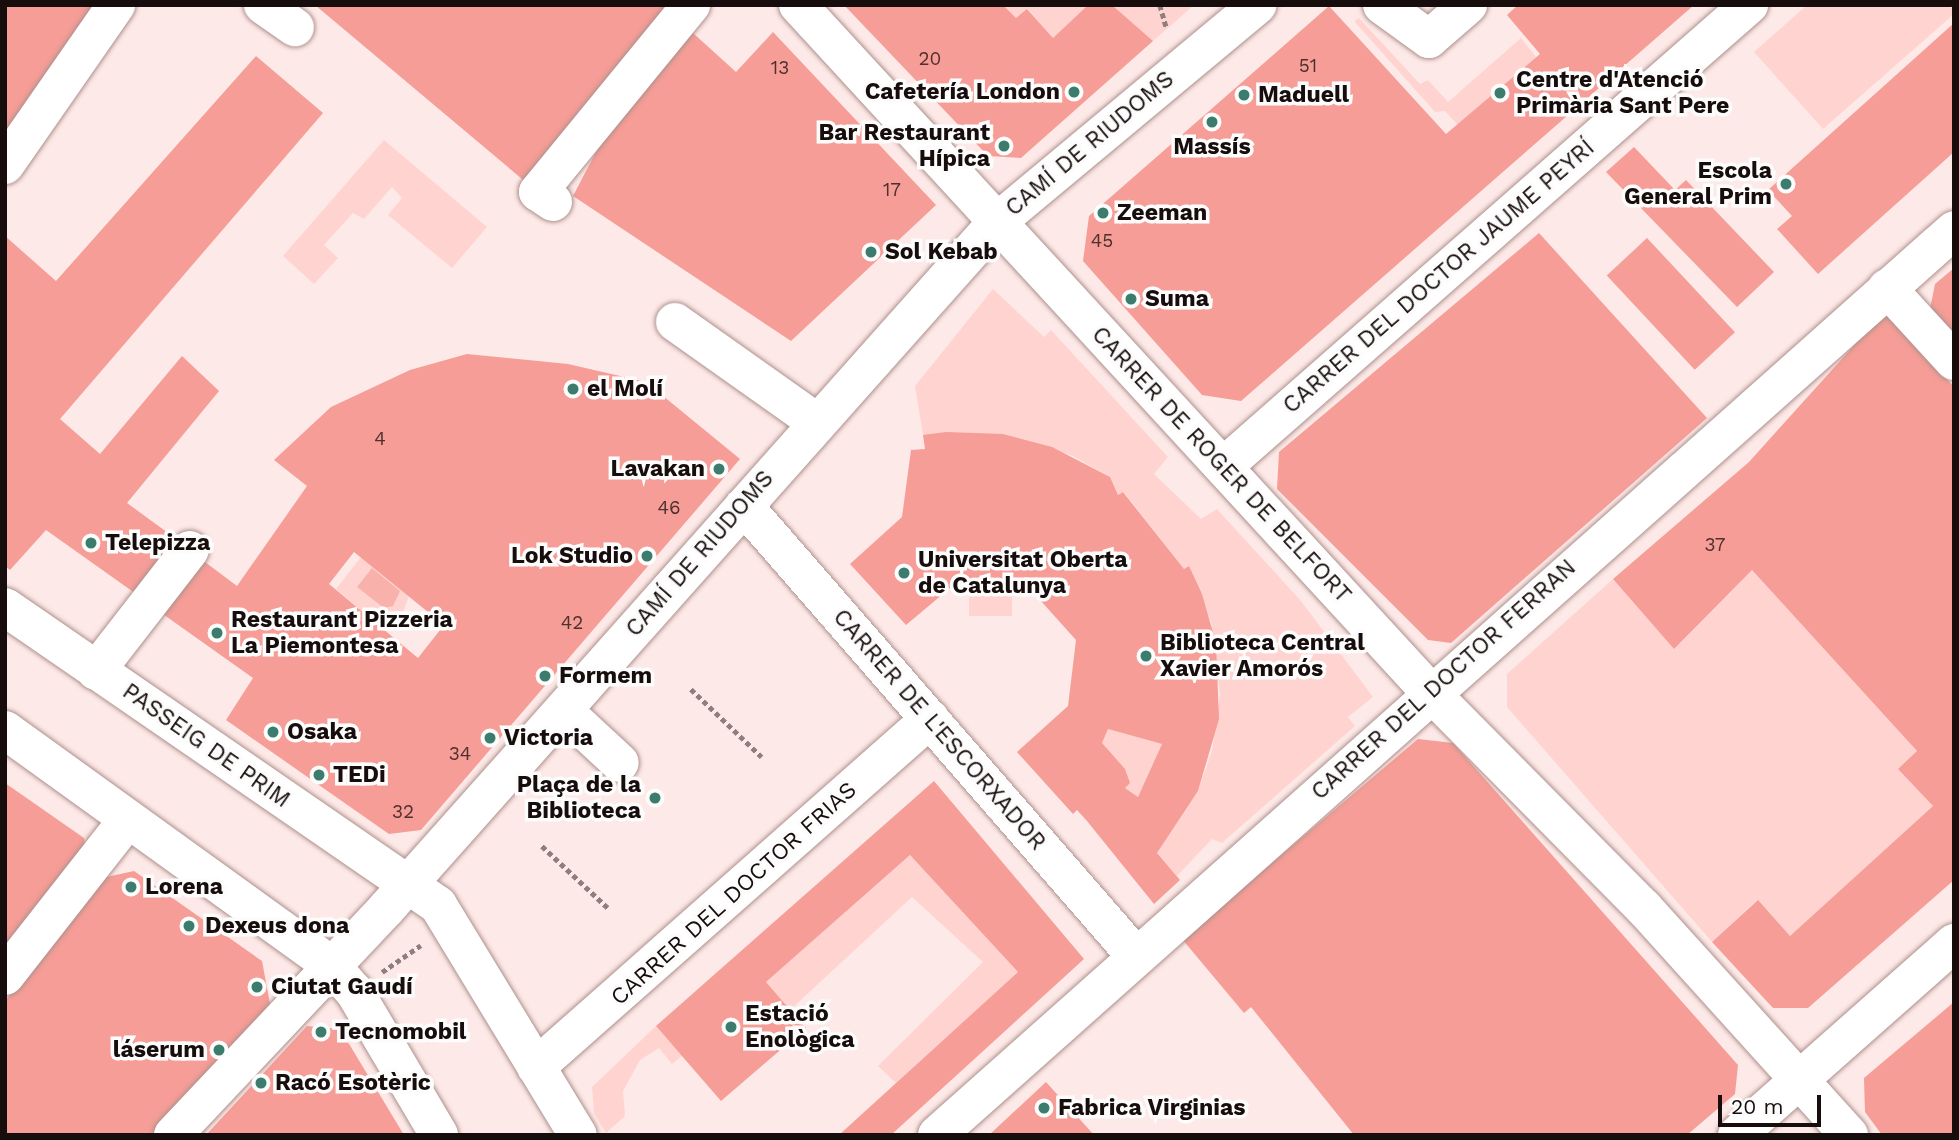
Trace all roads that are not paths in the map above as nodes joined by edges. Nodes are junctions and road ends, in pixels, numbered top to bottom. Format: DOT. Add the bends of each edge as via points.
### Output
graph roads {
  1 [pos="116,5"];
  2 [pos="263,5"];
  3 [pos="691,5"];
  4 [pos="798,5"];
  5 [pos="1257,5"];
  6 [pos="1382,5"];
  7 [pos="1468,5"];
  8 [pos="1749,5"];
  9 [pos="295,27"];
  10 [pos="5,165"];
  11 [pos="553,202"];
  12 [pos="997,222"];
  13 [pos="1954,230"];
  14 [pos="1887,288"];
  15 [pos="675,321"];
  16 [pos="1954,361"];
  17 [pos="815,421"];
  18 [pos="1224,466"];
  19 [pos="744,506"];
  20 [pos="190,550"];
  21 [pos="5,607"];
  22 [pos="96,671"];
  23 [pos="1430,692"];
  24 [pos="564,711"];
  25 [pos="930,719"];
  26 [pos="5,730"];
  27 [pos="620,763"];
  28 [pos="128,819"];
  29 [pos="405,887"];
  30 [pos="1954,943"];
  31 [pos="1135,954"];
  32 [pos="5,976"];
  33 [pos="342,978"];
  34 [pos="536,1067"];
  35 [pos="1797,1081"];
  36 [pos="173,1135"];
  37 [pos="439,1135"];
  38 [pos="578,1135"];
  39 [pos="937,1135"];
  40 [pos="1737,1135"];
  41 [pos="1849,1135"];
  1 -- 10 [label="street"];
  2 -- 9 [label="street"];
  3 -- 11 [label="street" via="538,192"];
  4 -- 12 [label="street, CARRER DE ROGER DE BELFORT"];
  5 -- 12 [label="street, CAMÍ DE RIUDOMS"];
  6 -- 7 [label="street" via="1429,39"];
  8 -- 18 [label="street, CARRER DEL DOCTOR JAUME PEYRÍ"];
  12 -- 17 [label="street, CAMÍ DE RIUDOMS"];
  12 -- 18 [label="street, CARRER DE ROGER DE BELFORT"];
  13 -- 14 [label="street, CARRER DEL DOCTOR FERRAN"];
  14 -- 16 [label="street"];
  14 -- 23 [label="street, CARRER DEL DOCTOR FERRAN"];
  15 -- 17 [label="street"];
  17 -- 19 [label="street, CAMÍ DE RIUDOMS"];
  18 -- 23 [label="street, CARRER DE ROGER DE BELFORT"];
  19 -- 24 [label="street, CAMÍ DE RIUDOMS"];
  19 -- 25 [label="street, CARRER DE L'ESCORXADOR"];
  20 -- 22 [label="street"];
  21 -- 22 [label="street, PASSEIG DE PRIM"];
  22 -- 29 [label="street, PASSEIG DE PRIM"];
  23 -- 31 [label="street, CARRER DEL DOCTOR FERRAN"];
  23 -- 35 [label="street, CARRER DE ROGER DE BELFORT" via="1644,908"];
  24 -- 27 [label="street"];
  24 -- 29 [label="street, CAMÍ DE RIUDOMS"];
  25 -- 31 [label="street, CARRER DE L'ESCORXADOR"];
  25 -- 34 [label="street, CARRER DEL DOCTOR FRIAS"];
  26 -- 28 [label="street"];
  28 -- 32 [label="street"];
  28 -- 33 [label="street"];
  29 -- 33 [label="street, CAMÍ DE RIUDOMS"];
  29 -- 34 [label="street, PASSEIG DE PRIM" via="438,905"];
  30 -- 35 [label="street"];
  31 -- 39 [label="street, CARRER DEL DOCTOR FERRAN"];
  33 -- 36 [label="street, CAMÍ DE RIUDOMS"];
  33 -- 37 [label="street"];
  34 -- 38 [label="street, PASSEIG DE PRIM"];
  35 -- 40 [label="street"];
  35 -- 41 [label="street, CARRER DE ROGER DE BELFORT"];
}
